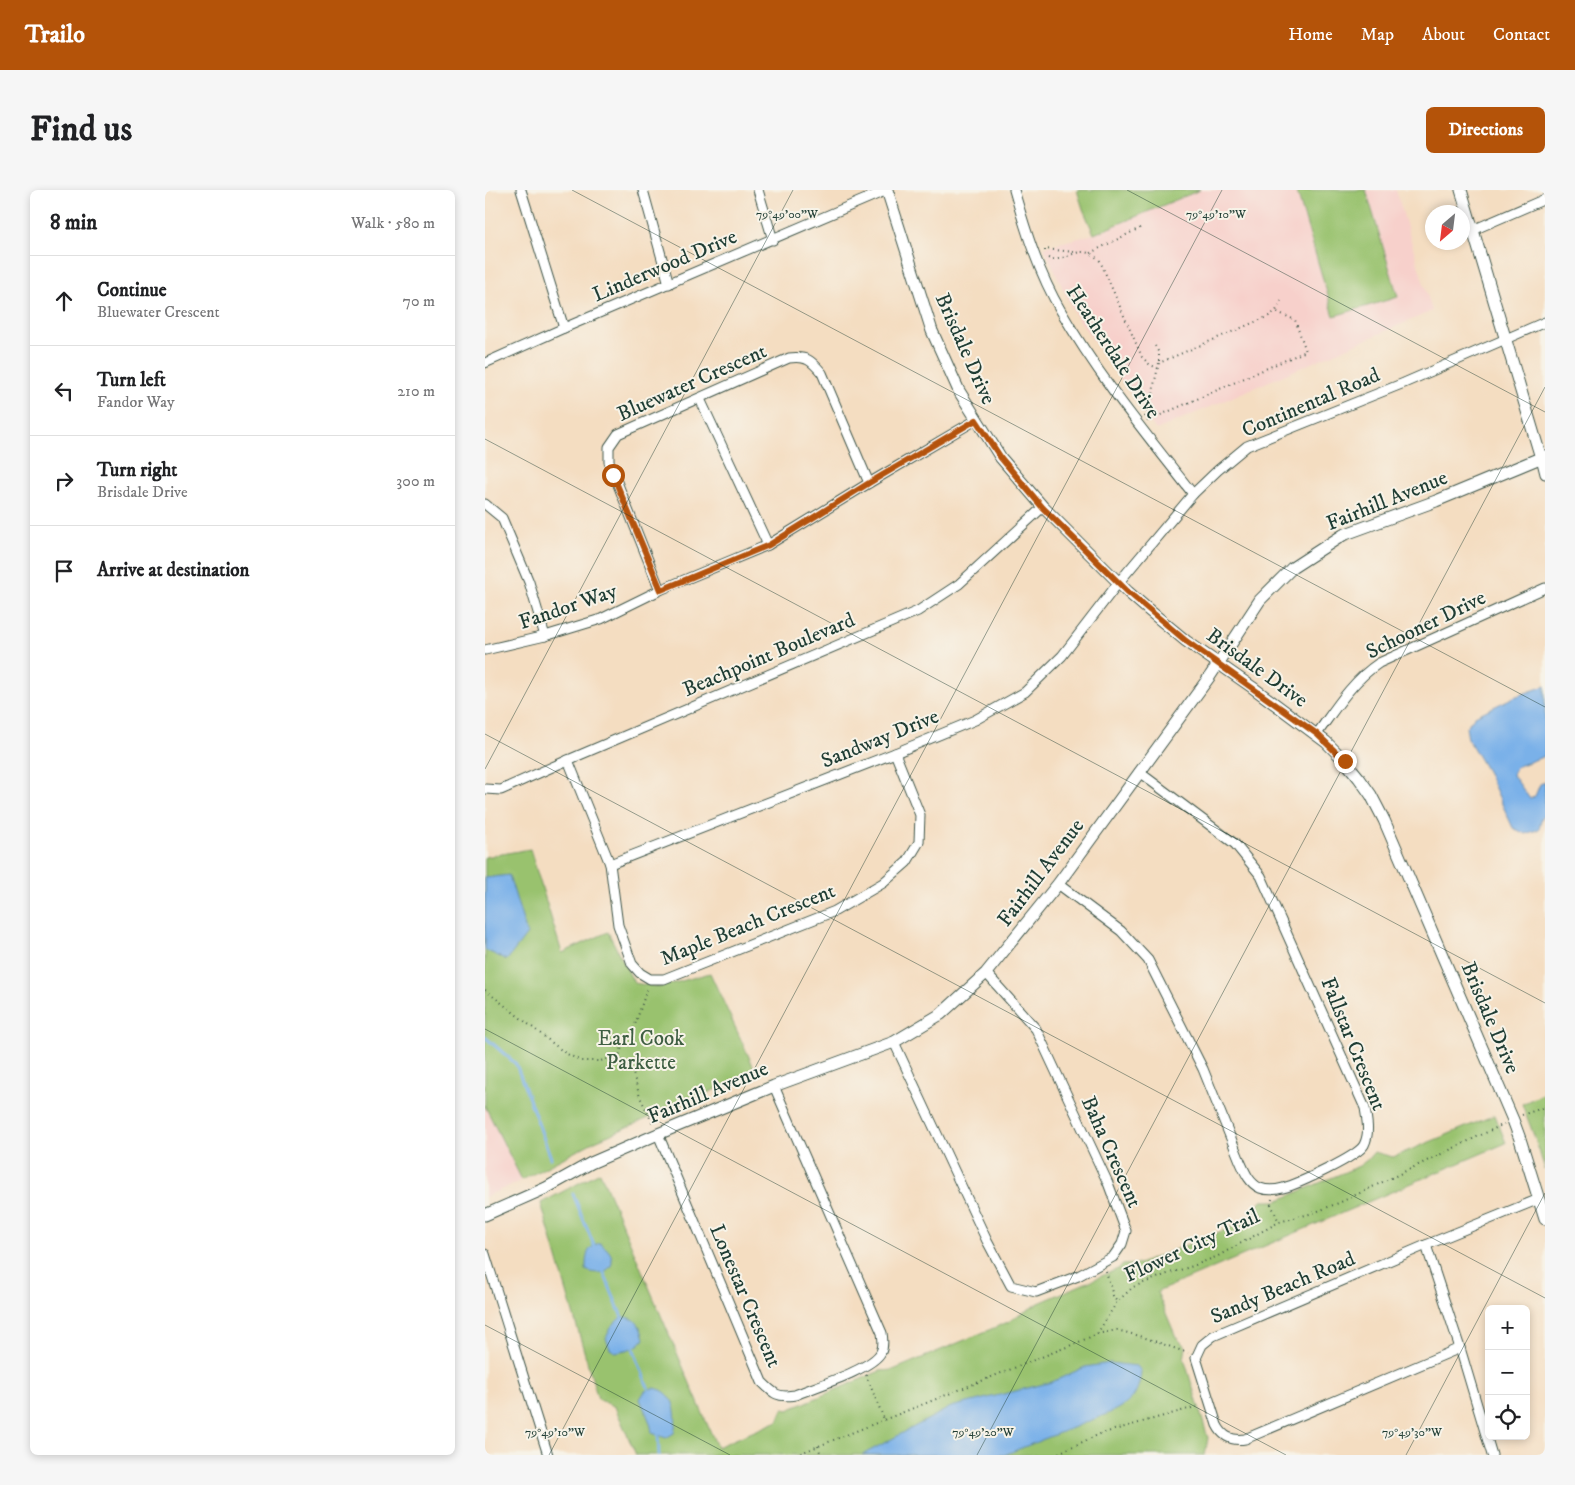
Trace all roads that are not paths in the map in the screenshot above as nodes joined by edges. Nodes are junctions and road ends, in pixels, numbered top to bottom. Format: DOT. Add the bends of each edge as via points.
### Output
graph roads {
  1 [pos="521,190"];
  2 [pos="643,190"];
  3 [pos="758,190"];
  4 [pos="887,190"];
  5 [pos="1014,190"];
  6 [pos="1461,190"];
  7 [pos="1545,199"];
  8 [pos="1473,230"];
  9 [pos="773,240"];
  10 [pos="669,284"];
  11 [pos="1545,322"];
  12 [pos="564,328"];
  13 [pos="1505,338"];
  14 [pos="485,363"];
  15 [pos="700,399"];
  16 [pos="976,420"];
  17 [pos="1543,457"];
  18 [pos="1545,474"];
  19 [pos="869,483"];
  20 [pos="1193,494"];
  21 [pos="485,504"];
  22 [pos="1043,508"];
  23 [pos="769,545"];
  24 [pos="1119,582"];
  25 [pos="1545,588"];
  26 [pos="661,590"];
  27 [pos="545,636"];
  28 [pos="485,650"];
  29 [pos="1219,664"];
  30 [pos="1317,734"];
  31 [pos="895,753"];
  32 [pos="569,760"];
  33 [pos="1139,772"];
  34 [pos="485,788"];
  35 [pos="610,864"];
  36 [pos="1058,884"];
  37 [pos="986,973"];
  38 [pos="894,1042"];
  39 [pos="774,1086"];
  40 [pos="658,1134"];
  41 [pos="1539,1199"];
  42 [pos="485,1215"];
  43 [pos="1545,1219"];
  44 [pos="1426,1245"];
  45 [pos="485,1254"];
  46 [pos="1460,1348"];
  47 [pos="548,1455"];
  48 [pos="1492,1455"];
  1 -- 12 [label="street"];
  2 -- 10 [label="street"];
  3 -- 9 [label="street"];
  4 -- 9 [label="street, Linderwood Drive"];
  4 -- 16 [label="street, Brisdale Drive" via="932,331"];
  5 -- 20 [label="street, Heatherdale Drive" via="1027,234 1060,310 1130,413"];
  6 -- 8 [label="street"];
  7 -- 8 [label="street"];
  8 -- 13 [label="street"];
  9 -- 10 [label="street, Linderwood Drive"];
  10 -- 12 [label="street, Linderwood Drive"];
  11 -- 13 [label="street, Continental Road"];
  12 -- 14 [label="street, Linderwood Drive"];
  13 -- 17 [label="street"];
  13 -- 20 [label="street, Continental Road" via="1404,383 1247,446"];
  15 -- 19 [label="street, Bluewater Crescent" via="789,358 802,357 813,362 822,373"];
  15 -- 23 [label="street"];
  15 -- 26 [label="street, Bluewater Crescent" via="618,434 609,447 613,475"];
  16 -- 19 [label="street, Fandor Way"];
  16 -- 22 [label="street, Brisdale Drive" via="1001,458"];
  17 -- 18 [label="street"];
  17 -- 29 [label="street, Fairhill Avenue" via="1343,535 1292,568 1260,600"];
  19 -- 23 [label="street, Fandor Way"];
  20 -- 24 [label="street, Continental Road"];
  21 -- 27 [label="street" via="502,518 529,582"];
  22 -- 24 [label="street, Brisdale Drive"];
  22 -- 32 [label="street, Beachpoint Boulevard" via="959,584 918,611"];
  23 -- 26 [label="street, Fandor Way"];
  24 -- 29 [label="street, Brisdale Drive" via="1165,624"];
  24 -- 31 [label="street, Sandway Drive" via="1062,656 1025,692 975,720"];
  25 -- 30 [label="street, Schooner Drive" via="1379,663 1349,690"];
  26 -- 27 [label="street, Fandor Way" via="601,619"];
  27 -- 28 [label="street, Fandor Way"];
  29 -- 30 [label="street, Brisdale Drive"];
  29 -- 33 [label="street, Fairhill Avenue"];
  30 -- 41 [label="street, Brisdale Drive" via="1359,778 1384,820 1521,1139"];
  31 -- 35 [label="street, Sandway Drive"];
  31 -- 35 [label="street, Maple Beach Crescent" via="920,815 919,842 907,862 883,884 835,911 664,980 650,979 632,964 618,925"];
  32 -- 34 [label="street, Beachpoint Boulevard" via="501,790"];
  32 -- 35 [label="street, Maple Beach Crescent"];
  33 -- 36 [label="street, Fairhill Avenue"];
  33 -- 36 [label="street, Fallstar Crescent" via="1235,844 1261,876 1365,1108 1369,1133 1363,1148 1343,1162 1285,1187 1273,1190 1253,1184 1203,1069 1148,960 1121,932"];
  36 -- 37 [label="street, Fairhill Avenue"];
  37 -- 38 [label="street, Fairhill Avenue" via="941,1014"];
  37 -- 38 [label="street, Baha Crescent" via="1036,1030 1108,1183 1126,1231 1113,1257 1078,1276 1036,1292 1011,1286"];
  38 -- 39 [label="street, Fairhill Avenue"];
  39 -- 40 [label="street, Fairhill Avenue"];
  39 -- 40 [label="street, Lonestar Crescent" via="882,1333 881,1353 863,1368 783,1397 761,1382"];
  40 -- 42 [label="street, Fairhill Avenue"];
  41 -- 43 [label="street, Brisdale Drive"];
  41 -- 44 [label="street, Sandy Beach Road"];
  44 -- 46 [label="street"];
  44 -- 46 [label="street, Sandy Beach Road" via="1207,1340 1196,1358 1217,1425 1228,1438 1236,1441 1245,1439"];
  45 -- 47 [label="street"];
  46 -- 48 [label="street"];
}
